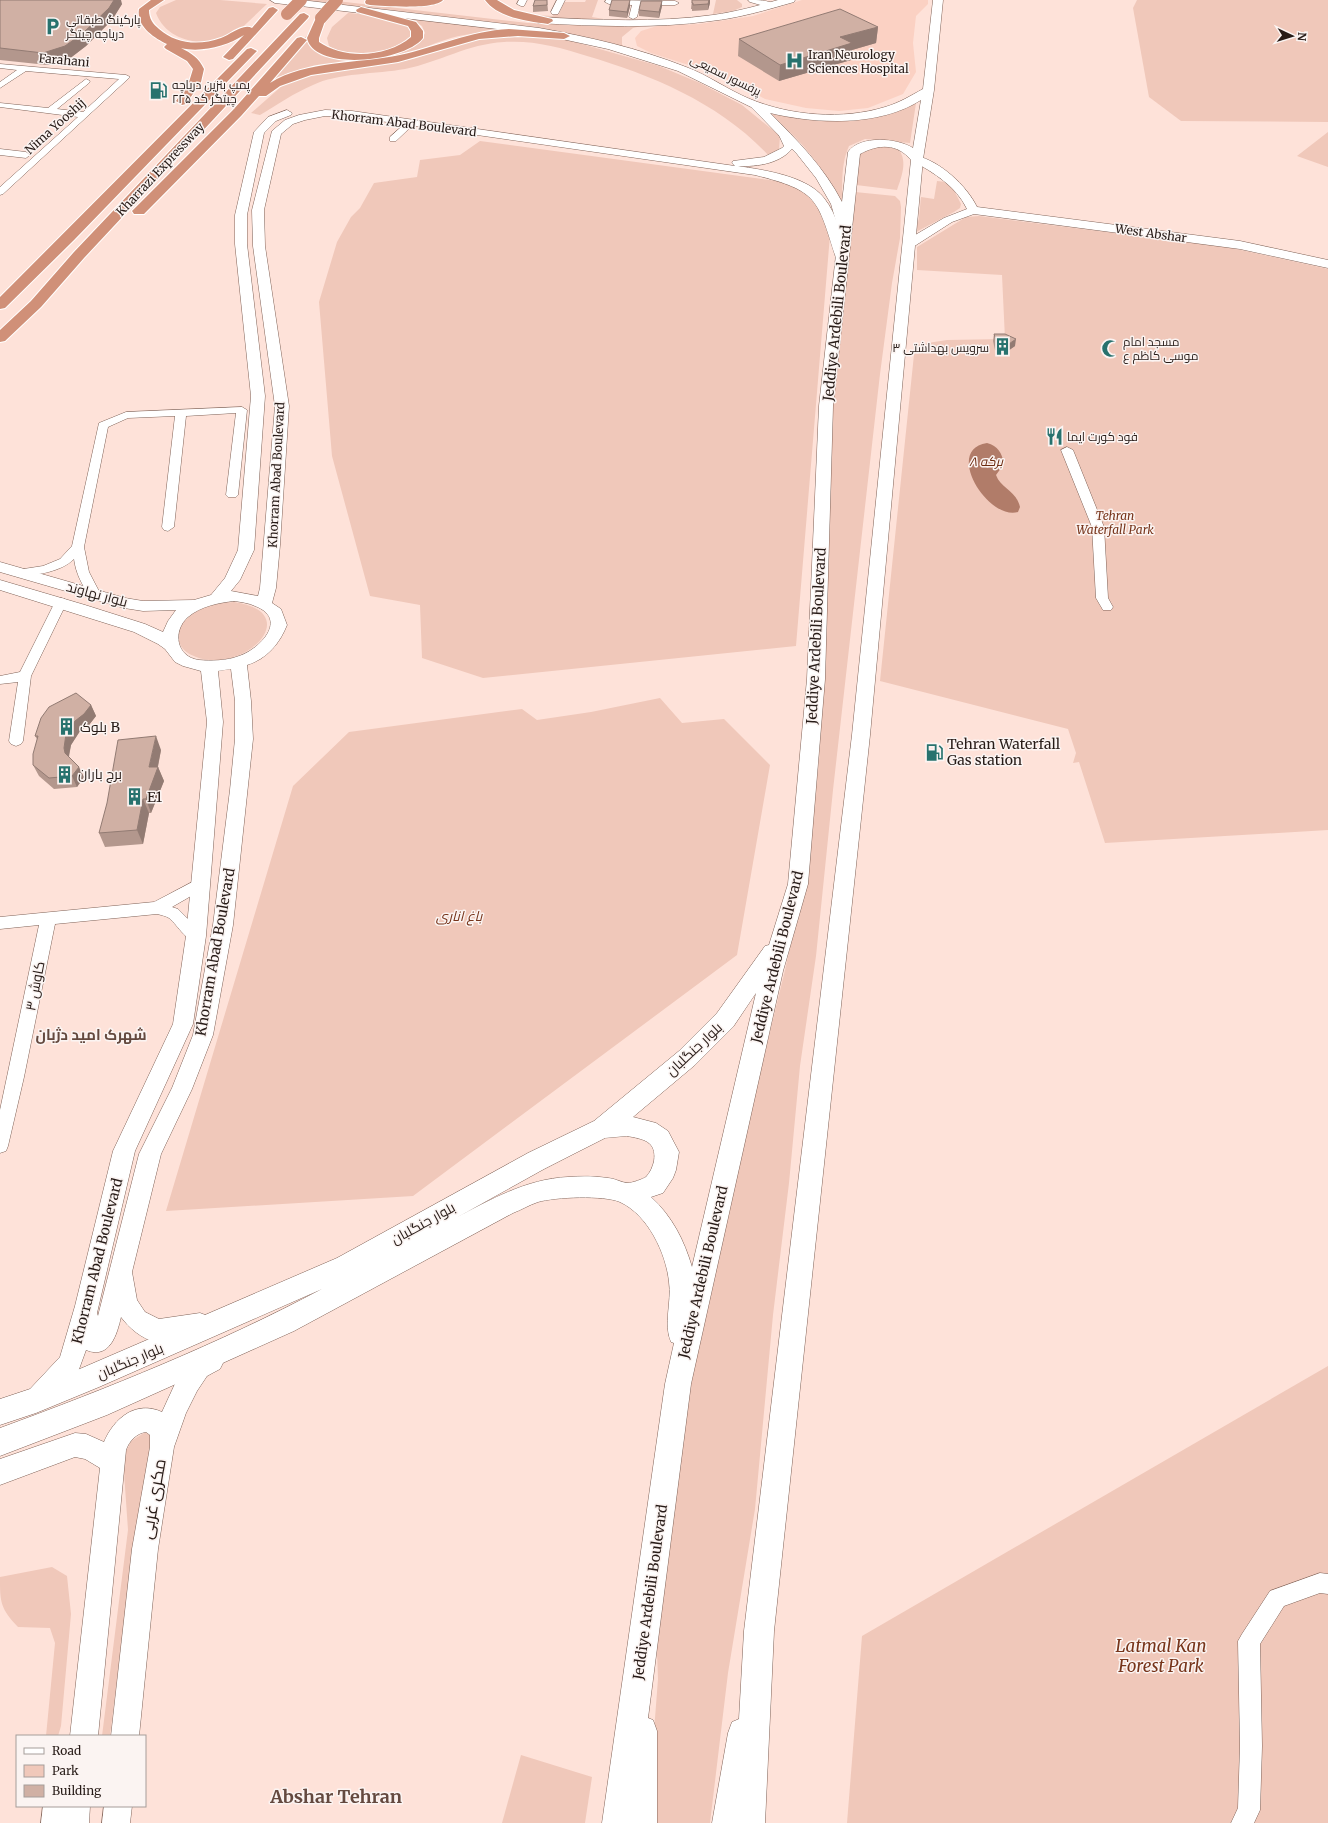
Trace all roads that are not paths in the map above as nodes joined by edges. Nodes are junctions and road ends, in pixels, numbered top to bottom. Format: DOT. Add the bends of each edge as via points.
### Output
graph roads {
  1 [pos="159,0"];
  2 [pos="263,0"];
  3 [pos="283,0"];
  4 [pos="301,0"];
  5 [pos="320,0"];
  6 [pos="336,0"];
  7 [pos="347,0"];
  8 [pos="438,0"];
  9 [pos="490,0"];
  10 [pos="560,0"];
  11 [pos="742,0"];
  12 [pos="753,0"];
  13 [pos="790,0"];
  14 [pos="938,0"];
  15 [pos="636,1"];
  16 [pos="275,3"];
  17 [pos="609,3"];
  18 [pos="675,4"];
  19 [pos="771,5"];
  20 [pos="362,6"];
  21 [pos="750,11"];
  22 [pos="133,12"];
  23 [pos="551,16"];
  24 [pos="321,18"];
  25 [pos="633,18"];
  26 [pos="655,23"];
  27 [pos="564,36"];
  28 [pos="645,56"];
  29 [pos="4,66"];
  30 [pos="219,66"];
  31 [pos="24,68"];
  32 [pos="0,72"];
  33 [pos="209,76"];
  34 [pos="126,78"];
  35 [pos="86,81"];
  36 [pos="0,86"];
  37 [pos="928,90"];
  38 [pos="182,101"];
  39 [pos="0,105"];
  40 [pos="754,105"];
  41 [pos="50,111"];
  42 [pos="172,113"];
  43 [pos="237,113"];
  44 [pos="85,115"];
  45 [pos="412,122"];
  46 [pos="440,123"];
  47 [pos="157,130"];
  48 [pos="782,131"];
  49 [pos="393,139"];
  50 [pos="1,152"];
  51 [pos="26,155"];
  52 [pos="917,159"];
  53 [pos="740,163"];
  54 [pos="755,172"];
  55 [pos="1,189"];
  56 [pos="973,210"];
  57 [pos="846,232"];
  58 [pos="69,238"];
  59 [pos="909,244"];
  60 [pos="842,258"];
  61 [pos="1328,264"];
  62 [pos="36,304"];
  63 [pos="0,305"];
  64 [pos="0,338"];
  65 [pos="257,409"];
  66 [pos="242,410"];
  67 [pos="181,412"];
  68 [pos="1067,450"];
  69 [pos="236,456"];
  70 [pos="253,456"];
  71 [pos="232,495"];
  72 [pos="168,527"];
  73 [pos="78,547"];
  74 [pos="0,567"];
  75 [pos="21,573"];
  76 [pos="0,585"];
  77 [pos="95,595"];
  78 [pos="217,598"];
  79 [pos="61,602"];
  80 [pos="264,603"];
  81 [pos="195,605"];
  82 [pos="1107,607"];
  83 [pos="170,645"];
  84 [pos="239,663"];
  85 [pos="208,667"];
  86 [pos="25,676"];
  87 [pos="0,680"];
  88 [pos="16,741"];
  89 [pos="200,884"];
  90 [pos="157,908"];
  91 [pos="48,919"];
  92 [pos="0,923"];
  93 [pos="196,936"];
  94 [pos="781,940"];
  95 [pos="602,1128"];
  96 [pos="0,1146"];
  97 [pos="628,1194"];
  98 [pos="121,1272"];
  99 [pos="87,1306"];
  100 [pos="229,1318"];
  101 [pos="285,1322"];
  102 [pos="678,1384"];
  103 [pos="36,1400"];
  104 [pos="0,1412"];
  105 [pos="0,1442"];
  106 [pos="162,1447"];
  107 [pos="113,1463"];
  108 [pos="0,1472"];
  109 [pos="1328,1584"];
  110 [pos="759,1631"];
  111 [pos="643,1648"];
  112 [pos="90,1681"];
  113 [pos="74,1735"];
  114 [pos="84,1735"];
  115 [pos="125,1735"];
  116 [pos="54,1807"];
  117 [pos="76,1807"];
  118 [pos="118,1807"];
  119 [pos="52,1823"];
  120 [pos="75,1823"];
  121 [pos="116,1823"];
  122 [pos="618,1823"];
  123 [pos="641,1823"];
  124 [pos="728,1823"];
  125 [pos="749,1823"];
  126 [pos="1242,1823"];
  1 -- 16 [label="highway" via="144,9 143,15 154,32 169,41 200,46 227,41 240,34"];
  2 -- 16 [label="highway"];
  3 -- 16 [label="highway"];
  4 -- 58 [label="highway, Kharrazi Expressway, bridge"];
  5 -- 62 [label="highway, Kharrazi Expressway" via="79,255"];
  6 -- 24 [label="highway, bridge"];
  7 -- 20 [label="main road"];
  8 -- 20 [label="highway"];
  9 -- 23 [label="highway" via="504,10 521,16"];
  10 -- 23 [label="street"];
  11 -- 21 [label="street" via="746,2"];
  12 -- 19 [label="street"];
  13 -- 19 [label="main road"];
  14 -- 37 [label="main road"];
  15 -- 17 [label="street"];
  15 -- 18 [label="street"];
  15 -- 25 [label="street"];
  16 -- 20 [label="main road"];
  16 -- 30 [label="highway" via="252,34"];
  19 -- 21 [label="main road"];
  20 -- 23 [label="main road" via="468,14"];
  20 -- 24 [label="highway" via="412,24 417,31 417,38 408,46 391,53 341,55 324,50 314,43 313,38"];
  20 -- 27 [label="main road, پرفسور سمیعی"];
  21 -- 26 [label="main road" via="713,18"];
  22 -- 38 [label="highway" via="140,33 182,52 199,67 200,74"];
  23 -- 26 [label="main road"];
  24 -- 43 [label="highway"];
  26 -- 28 [label="main road" via="636,28 627,38 628,46"];
  27 -- 28 [label="main road, پرفسور سمیعی"];
  27 -- 43 [label="highway" via="506,32 491,34 399,59 313,72 292,77 268,88"];
  28 -- 40 [label="main road, پرفسور سمیعی" via="684,69"];
  29 -- 31 [label="street, Farahani"];
  29 -- 32 [label="street"];
  31 -- 34 [label="street, Farahani"];
  31 -- 36 [label="street"];
  33 -- 38 [label="highway"];
  34 -- 44 [label="street, Nima Yooshij"];
  35 -- 41 [label="street"];
  37 -- 40 [label="main road, پرفسور سمیعی" via="908,103 884,112 840,117 815,117"];
  37 -- 52 [label="main road"];
  38 -- 42 [label="highway"];
  39 -- 41 [label="street"];
  40 -- 48 [label="main road"];
  41 -- 44 [label="street"];
  43 -- 62 [label="highway" via="126,224 67,280"];
  44 -- 55 [label="street, Nima Yooshij"];
  45 -- 46 [label="street, Khorram Abad Boulevard"];
  45 -- 49 [label="street"];
  45 -- 80 [label="street, Khorram Abad Boulevard" via="325,113 289,122 276,133 258,210 259,246 282,406 272,545"];
  46 -- 53 [label="street, Khorram Abad Boulevard"];
  46 -- 54 [label="street, Khorram Abad Boulevard"];
  46 -- 65 [label="street, Khorram Abad Boulevard" via="353,107 321,106 283,114 272,119 259,132 241,215 241,244 258,396"];
  47 -- 58 [label="highway" via="74,222"];
  48 -- 53 [label="street, Khorram Abad Boulevard" via="789,146 788,150 768,159"];
  48 -- 57 [label="main road" via="822,177 837,204"];
  50 -- 51 [label="street"];
  52 -- 56 [label="street" via="964,192"];
  52 -- 57 [label="main road, Jeddiye Ardebili Boulevard" via="905,147 890,143 863,146 854,152"];
  52 -- 59 [label="main road"];
  53 -- 54 [label="street" via="775,168 778,171 771,174"];
  54 -- 60 [label="street, Khorram Abad Boulevard" via="785,179 820,200"];
  56 -- 59 [label="street" via="948,220"];
  56 -- 61 [label="street, West Abshar" via="1240,244"];
  57 -- 60 [label="main road, Jeddiye Ardebili Boulevard"];
  58 -- 63 [label="highway, Kharrazi Expressway"];
  59 -- 110 [label="main road" via="861,735"];
  60 -- 94 [label="main road, Jeddiye Ardebili Boulevard" via="826,406 816,679 798,884"];
  62 -- 64 [label="highway, Kharrazi Expressway"];
  65 -- 66 [label="street"];
  65 -- 70 [label="street, Khorram Abad Boulevard"];
  66 -- 67 [label="street"];
  66 -- 69 [label="street"];
  67 -- 72 [label="street"];
  67 -- 73 [label="street" via="126,415 103,425"];
  68 -- 82 [label="street" via="1098,527 1102,598"];
  69 -- 70 [label="street"];
  69 -- 71 [label="street"];
  70 -- 78 [label="street, Khorram Abad Boulevard" via="246,550 232,580"];
  73 -- 75 [label="street" via="64,562 45,569"];
  73 -- 77 [label="street" via="81,568 87,584"];
  74 -- 75 [label="street, بلوار نهاوند"];
  75 -- 77 [label="street, بلوار نهاوند"];
  76 -- 79 [label="street, بلوار نهاوند"];
  77 -- 81 [label="street, بلوار نهاوند" via="143,606"];
  78 -- 80 [label="street" via="245,597"];
  78 -- 81 [label="street"];
  79 -- 83 [label="street, بلوار نهاوند" via="126,623 161,637"];
  79 -- 86 [label="street"];
  80 -- 84 [label="street" via="274,611 279,622 278,634 270,646 257,656"];
  81 -- 83 [label="street" via="182,613 173,624 169,634"];
  83 -- 85 [label="street" via="175,654 183,660"];
  84 -- 85 [label="street"];
  84 -- 98 [label="street, Khorram Abad Boulevard" via="244,739 240,782 223,925 203,1036 182,1089 150,1154"];
  85 -- 89 [label="street, Khorram Abad Boulevard" via="215,722"];
  86 -- 87 [label="street"];
  86 -- 88 [label="street"];
  89 -- 90 [label="street"];
  89 -- 93 [label="street, Khorram Abad Boulevard"];
  90 -- 91 [label="street"];
  90 -- 93 [label="street" via="173,913"];
  91 -- 92 [label="street"];
  91 -- 96 [label="street, کاوش ۳"];
  93 -- 99 [label="street, Khorram Abad Boulevard" via="183,1024 124,1151"];
  94 -- 95 [label="main road, بلوار جنگلبان" via="725,1020 687,1058"];
  94 -- 102 [label="main road, Jeddiye Ardebili Boulevard"];
  95 -- 97 [label="main road" via="627,1126 648,1130 660,1138 667,1152 664,1170 654,1185"];
  95 -- 100 [label="main road, بلوار جنگلبان" via="536,1161 346,1266"];
  97 -- 101 [label="main road, بلوار جنگلبان" via="605,1188 567,1187 536,1192 504,1206"];
  97 -- 102 [label="main road, بلوار جنگلبان" via="654,1216 671,1241 682,1282"];
  98 -- 99 [label="street" via="105,1334 97,1341 89,1340 86,1331"];
  98 -- 100 [label="street, Khorram Abad Boulevard" via="126,1304 137,1320 157,1331"];
  99 -- 103 [label="street, Khorram Abad Boulevard" via="70,1364"];
  100 -- 103 [label="main road, بلوار جنگلبان"];
  101 -- 105 [label="main road, بلوار جنگلبان" via="97,1406"];
  101 -- 106 [label="street, مکری غربی" via="199,1368 175,1409"];
  102 -- 111 [label="main road, Jeddiye Ardebili Boulevard"];
  103 -- 104 [label="main road, بلوار جنگلبان"];
  106 -- 107 [label="street" via="162,1432 156,1422 149,1419 135,1421 118,1438"];
  106 -- 115 [label="street, مکری غربی" via="144,1549"];
  107 -- 108 [label="street" via="85,1445 75,1445"];
  107 -- 112 [label="street"];
  109 -- 126 [label="street" via="1320,1583 1277,1598 1249,1641 1250,1810"];
  110 -- 124 [label="main road"];
  110 -- 125 [label="main road"];
  111 -- 122 [label="main road, Jeddiye Ardebili Boulevard"];
  111 -- 123 [label="main road"];
  112 -- 113 [label="street"];
  112 -- 114 [label="street"];
  116 -- 119 [label="street"];
  117 -- 120 [label="street"];
  118 -- 121 [label="street"];
}
